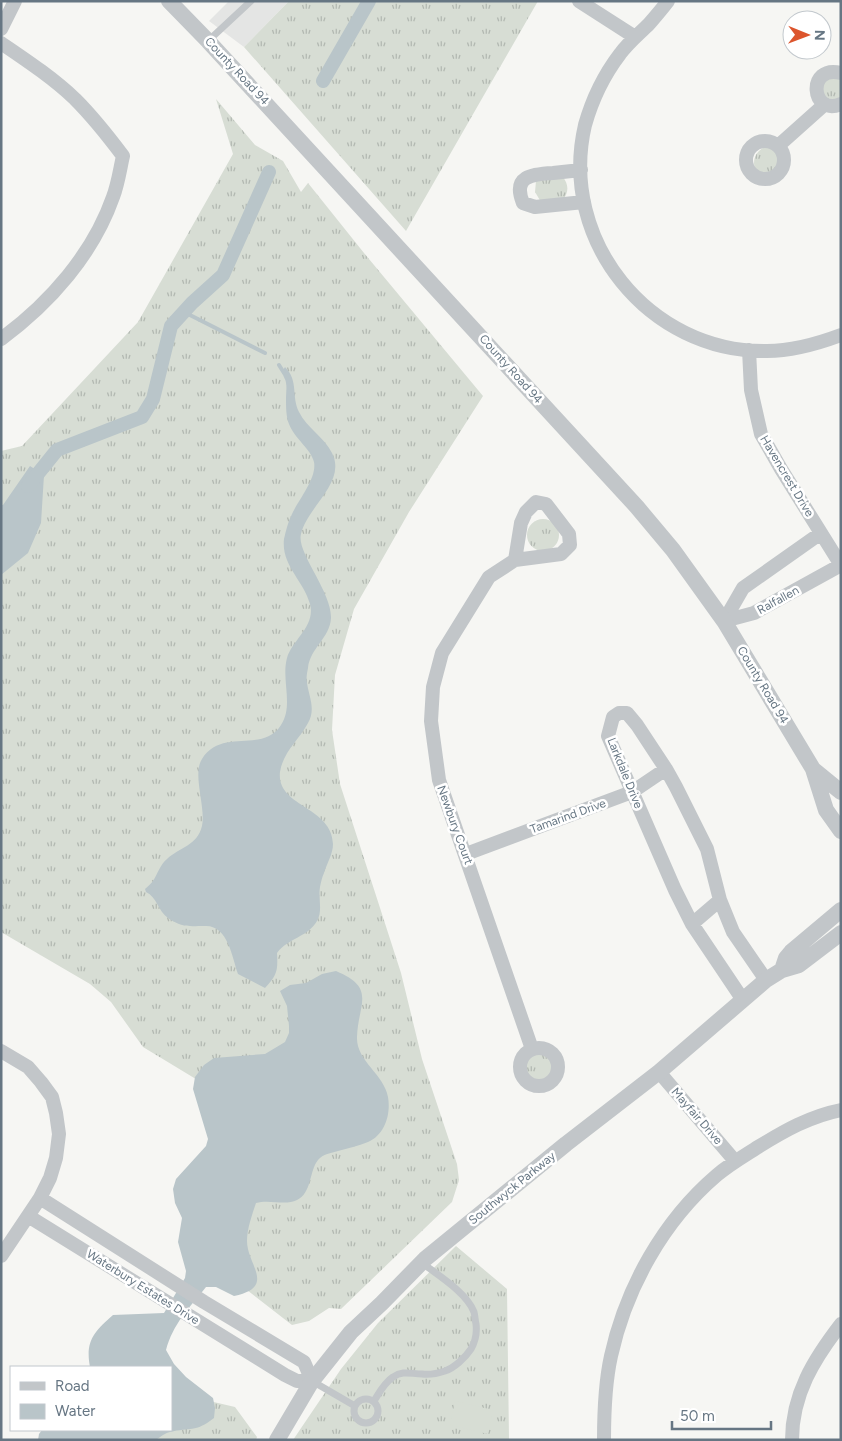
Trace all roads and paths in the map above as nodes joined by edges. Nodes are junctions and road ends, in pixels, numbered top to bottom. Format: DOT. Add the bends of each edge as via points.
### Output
graph roads {
  1 [pos="15,1"];
  2 [pos="169,1"];
  3 [pos="251,1"];
  4 [pos="579,1"];
  5 [pos="668,1"];
  6 [pos="1,29"];
  7 [pos="635,37"];
  8 [pos="208,40"];
  9 [pos="1,42"];
  10 [pos="841,74"];
  11 [pos="825,104"];
  12 [pos="841,104"];
  13 [pos="778,146"];
  14 [pos="581,170"];
  15 [pos="584,202"];
  16 [pos="841,335"];
  17 [pos="1,339"];
  18 [pos="749,350"];
  19 [pos="821,533"];
  20 [pos="515,560"];
  21 [pos="841,565"];
  22 [pos="724,621"];
  23 [pos="666,769"];
  24 [pos="813,769"];
  25 [pos="632,792"];
  26 [pos="841,792"];
  27 [pos="841,831"];
  28 [pos="466,854"];
  29 [pos="720,900"];
  30 [pos="841,910"];
  31 [pos="692,924"];
  32 [pos="841,934"];
  33 [pos="782,970"];
  34 [pos="766,980"];
  35 [pos="743,1000"];
  36 [pos="532,1049"];
  37 [pos="1,1051"];
  38 [pos="659,1072"];
  39 [pos="841,1110"];
  40 [pos="735,1161"];
  41 [pos="40,1198"];
  42 [pos="28,1216"];
  43 [pos="1,1256"];
  44 [pos="422,1262"];
  45 [pos="841,1324"];
  46 [pos="267,1340"];
  47 [pos="257,1358"];
  48 [pos="312,1381"];
  49 [pos="374,1401"];
  50 [pos="355,1406"];
  51 [pos="278,1440"];
  52 [pos="604,1440"];
  53 [pos="792,1440"];
  1 -- 6 [label="street"];
  2 -- 8 [label="street, County Road 94"];
  3 -- 8 [label="lane"];
  4 -- 7 [label="street"];
  5 -- 7 [label="street"];
  7 -- 14 [label="street" via="604,78 593,101 582,148"];
  8 -- 22 [label="street, County Road 94" via="637,507 673,550"];
  9 -- 17 [label="street" via="75,99 122,156 114,196 86,250 46,301"];
  10 -- 11 [label="street" via="828,72 818,81 816,94"];
  11 -- 12 [label="street"];
  11 -- 13 [label="street"];
  14 -- 15 [label="street"];
  14 -- 15 [label="street" via="531,174 523,181 519,194 523,203 535,207"];
  15 -- 18 [label="street" via="599,247 610,267 639,301 681,331 704,341"];
  16 -- 18 [label="street" via="793,349"];
  18 -- 19 [label="street, Havencrest Drive" via="751,390 761,434"];
  19 -- 21 [label="street, Havencrest Drive"];
  19 -- 22 [label="street, Ralfallen" via="744,588"];
  20 -- 20 [label="street, Newbury Court" via="562,554 570,545 569,534 546,504 536,502 526,512"];
  20 -- 28 [label="street, Newbury Court" via="489,577 442,653 433,687 431,721 439,780"];
  21 -- 22 [label="street, Ralfallen" via="754,613"];
  22 -- 24 [label="street, County Road 94"];
  23 -- 25 [label="street, Tamarind Drive"];
  23 -- 25 [label="street, Larkdale Drive" via="638,725 627,713 618,713 613,717 608,736"];
  23 -- 29 [label="street, Larkdale Drive" via="707,849"];
  24 -- 26 [label="street, County Road 94"];
  24 -- 27 [label="street, County Road 94" via="826,810"];
  25 -- 28 [label="street, Tamarind Drive"];
  25 -- 31 [label="street, Larkdale Drive"];
  28 -- 36 [label="street, Newbury Court"];
  29 -- 31 [label="street"];
  29 -- 34 [label="street, Larkdale Drive" via="733,932"];
  30 -- 33 [label="street, Southwyck Parkway" via="791,952"];
  31 -- 35 [label="street, Larkdale Drive"];
  32 -- 33 [label="street, Southwyck Parkway" via="799,965"];
  33 -- 34 [label="street, Southwyck Parkway"];
  34 -- 35 [label="street, Southwyck Parkway"];
  35 -- 38 [label="street, Southwyck Parkway"];
  37 -- 41 [label="street" via="28,1067 52,1098 56,1113 59,1134 56,1158"];
  38 -- 40 [label="street, Mayfair Drive"];
  38 -- 44 [label="street, Southwyck Parkway"];
  39 -- 40 [label="street" via="787,1129"];
  40 -- 52 [label="street" via="717,1175 674,1222 655,1247 633,1289 611,1357"];
  41 -- 42 [label="street"];
  41 -- 46 [label="street, Waterbury Estates Drive"];
  42 -- 43 [label="street"];
  42 -- 47 [label="street, Waterbury Estates Drive"];
  44 -- 48 [label="street, Southwyck Parkway" via="352,1332"];
  44 -- 49 [label="lane" via="460,1292 469,1304 474,1313 474,1343 462,1360 446,1371 403,1373 393,1377 384,1384"];
  45 -- 53 [label="street" via="807,1375 799,1397"];
  46 -- 47 [label="street"];
  46 -- 48 [label="street, Waterbury Estates Drive" via="304,1362"];
  47 -- 48 [label="street, Waterbury Estates Drive" via="297,1381"];
  48 -- 50 [label="lane"];
  48 -- 51 [label="street, Southwyck Parkway"];
  49 -- 50 [label="lane" via="363,1398"];
  49 -- 50 [label="lane" via="378,1408 377,1416 371,1422 356,1418"];
}
